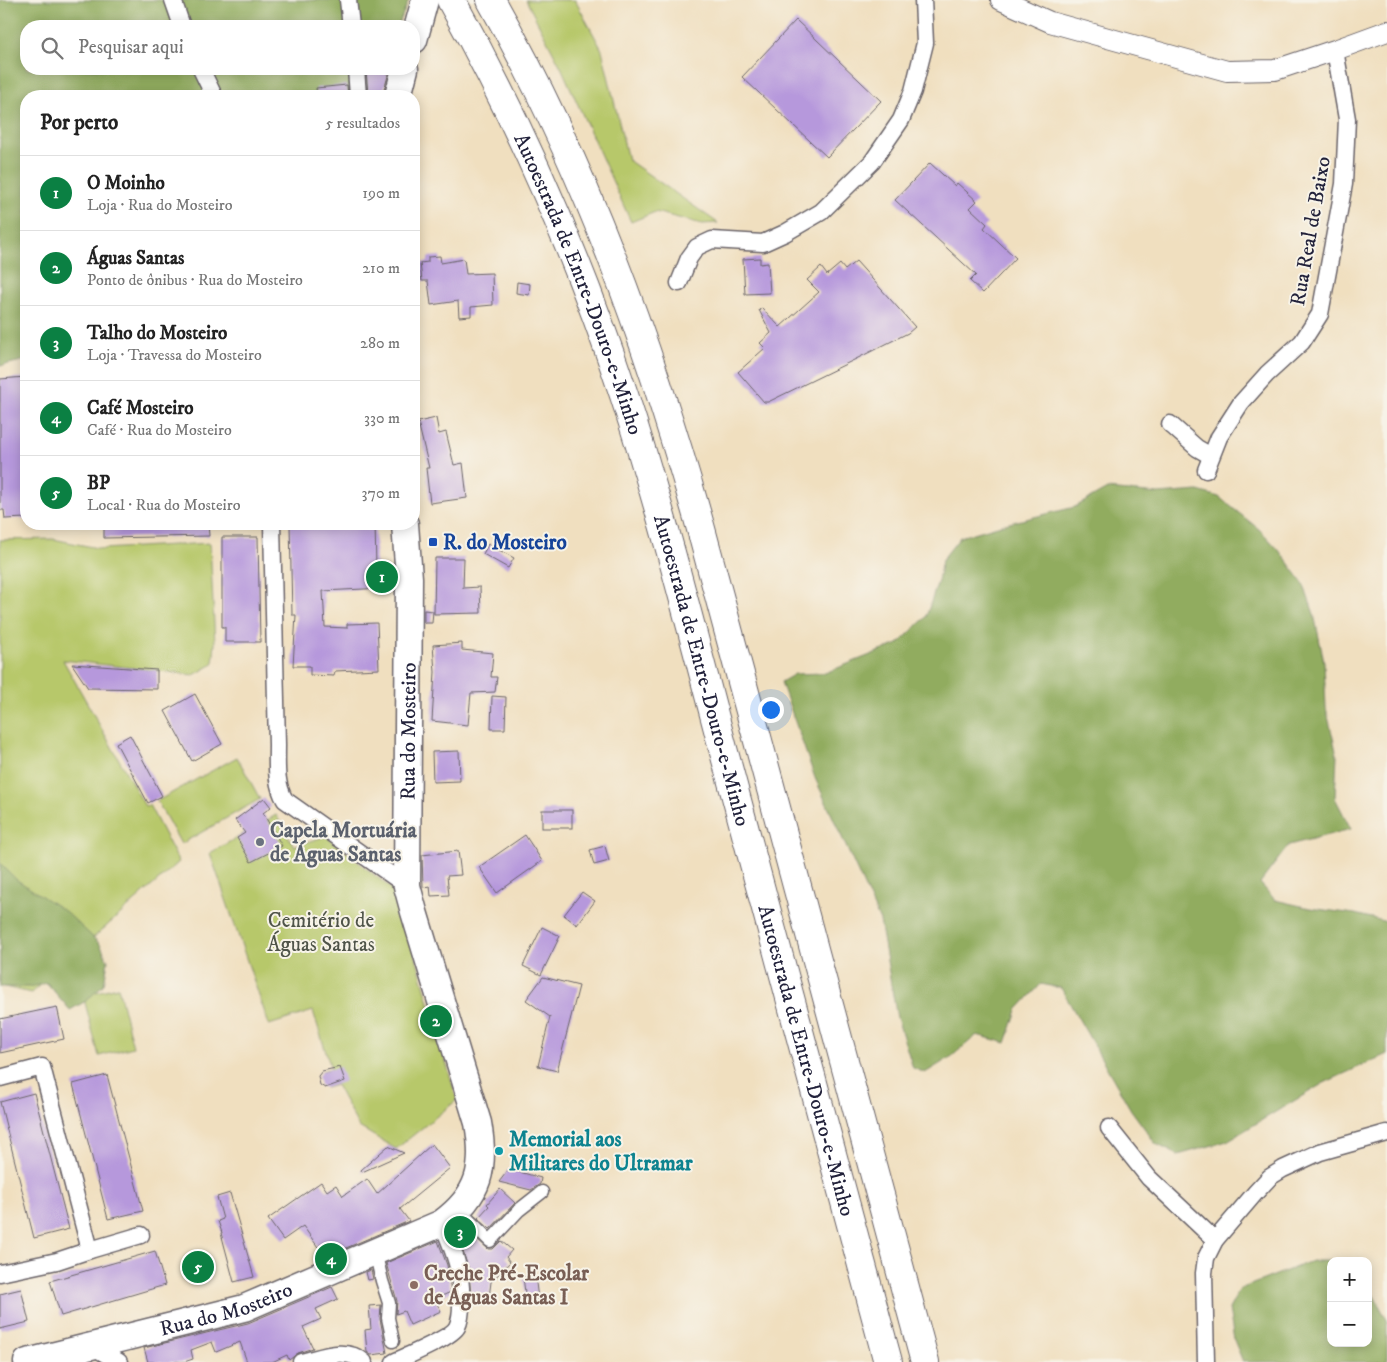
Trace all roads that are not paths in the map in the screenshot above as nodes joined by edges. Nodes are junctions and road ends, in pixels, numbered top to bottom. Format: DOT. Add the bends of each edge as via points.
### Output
graph roads {
  1 [pos="173,0"];
  2 [pos="348,0"];
  3 [pos="425,0"];
  4 [pos="451,0"];
  5 [pos="491,0"];
  6 [pos="923,0"];
  7 [pos="1000,0"];
  8 [pos="180,20"];
  9 [pos="350,20"];
  10 [pos="420,20"];
  11 [pos="1387,31"];
  12 [pos="1335,50"];
  13 [pos="204,75"];
  14 [pos="356,75"];
  15 [pos="404,75"];
  16 [pos="211,90"];
  17 [pos="358,90"];
  18 [pos="400,90"];
  19 [pos="679,283"];
  20 [pos="1170,424"];
  21 [pos="272,530"];
  22 [pos="405,530"];
  23 [pos="407,886"];
  24 [pos="0,1078"];
  25 [pos="1109,1128"];
  26 [pos="1387,1133"];
  27 [pos="542,1192"];
  28 [pos="450,1217"];
  29 [pos="141,1235"];
  30 [pos="1215,1240"];
  31 [pos="90,1250"];
  32 [pos="375,1251"];
  33 [pos="0,1273"];
  34 [pos="393,1341"];
  35 [pos="92,1346"];
  36 [pos="26,1362"];
  37 [pos="120,1362"];
  38 [pos="301,1362"];
  39 [pos="364,1362"];
  40 [pos="394,1362"];
  41 [pos="888,1362"];
  42 [pos="925,1362"];
  43 [pos="1206,1362"];
  1 -- 8 [label="street"];
  2 -- 9 [label="street"];
  3 -- 10 [label="main road"];
  4 -- 41 [label="highway, Autoestrada de Entre-Douro-e-Minho" via="503,99 552,206 624,394 676,572"];
  5 -- 42 [label="highway, Autoestrada de Entre-Douro-e-Minho" via="589,200 632,308 669,418"];
  6 -- 19 [label="street" via="925,43 913,91 900,120 872,162 821,212 785,234 763,243 712,240 697,247"];
  7 -- 12 [label="street" via="1050,22 1227,71 1275,70"];
  11 -- 12 [label="street"];
  12 -- 20 [label="street, Rua Real de Baixo" via="1347,119 1344,184 1320,314 1302,342 1241,403 1219,437 1208,463 1197,448"];
  13 -- 16 [label="street"];
  14 -- 17 [label="street"];
  15 -- 18 [label="main road"];
  21 -- 23 [label="street" via="278,773 282,794 285,800"];
  22 -- 23 [label="main road, Rua do Mosteiro" via="409,578"];
  23 -- 28 [label="main road, Rua do Mosteiro" via="482,1141 479,1179 470,1198"];
  24 -- 31 [label="street" via="42,1067"];
  25 -- 30 [label="street" via="1149,1178"];
  26 -- 30 [label="street" via="1320,1152 1283,1169 1256,1192"];
  27 -- 28 [label="street" via="519,1210 490,1241 466,1217"];
  28 -- 32 [label="main road, Rua do Mosteiro"];
  28 -- 40 [label="street" via="462,1286 458,1326 450,1334"];
  29 -- 31 [label="street"];
  30 -- 43 [label="street" via="1206,1258 1204,1273"];
  31 -- 33 [label="street"];
  32 -- 34 [label="street" via="389,1302 388,1318"];
  32 -- 35 [label="main road, Rua do Mosteiro" via="244,1308"];
  35 -- 36 [label="main road, Rua do Mosteiro"];
  35 -- 37 [label="street"];
  38 -- 39 [label="street" via="340,1353"];
}
